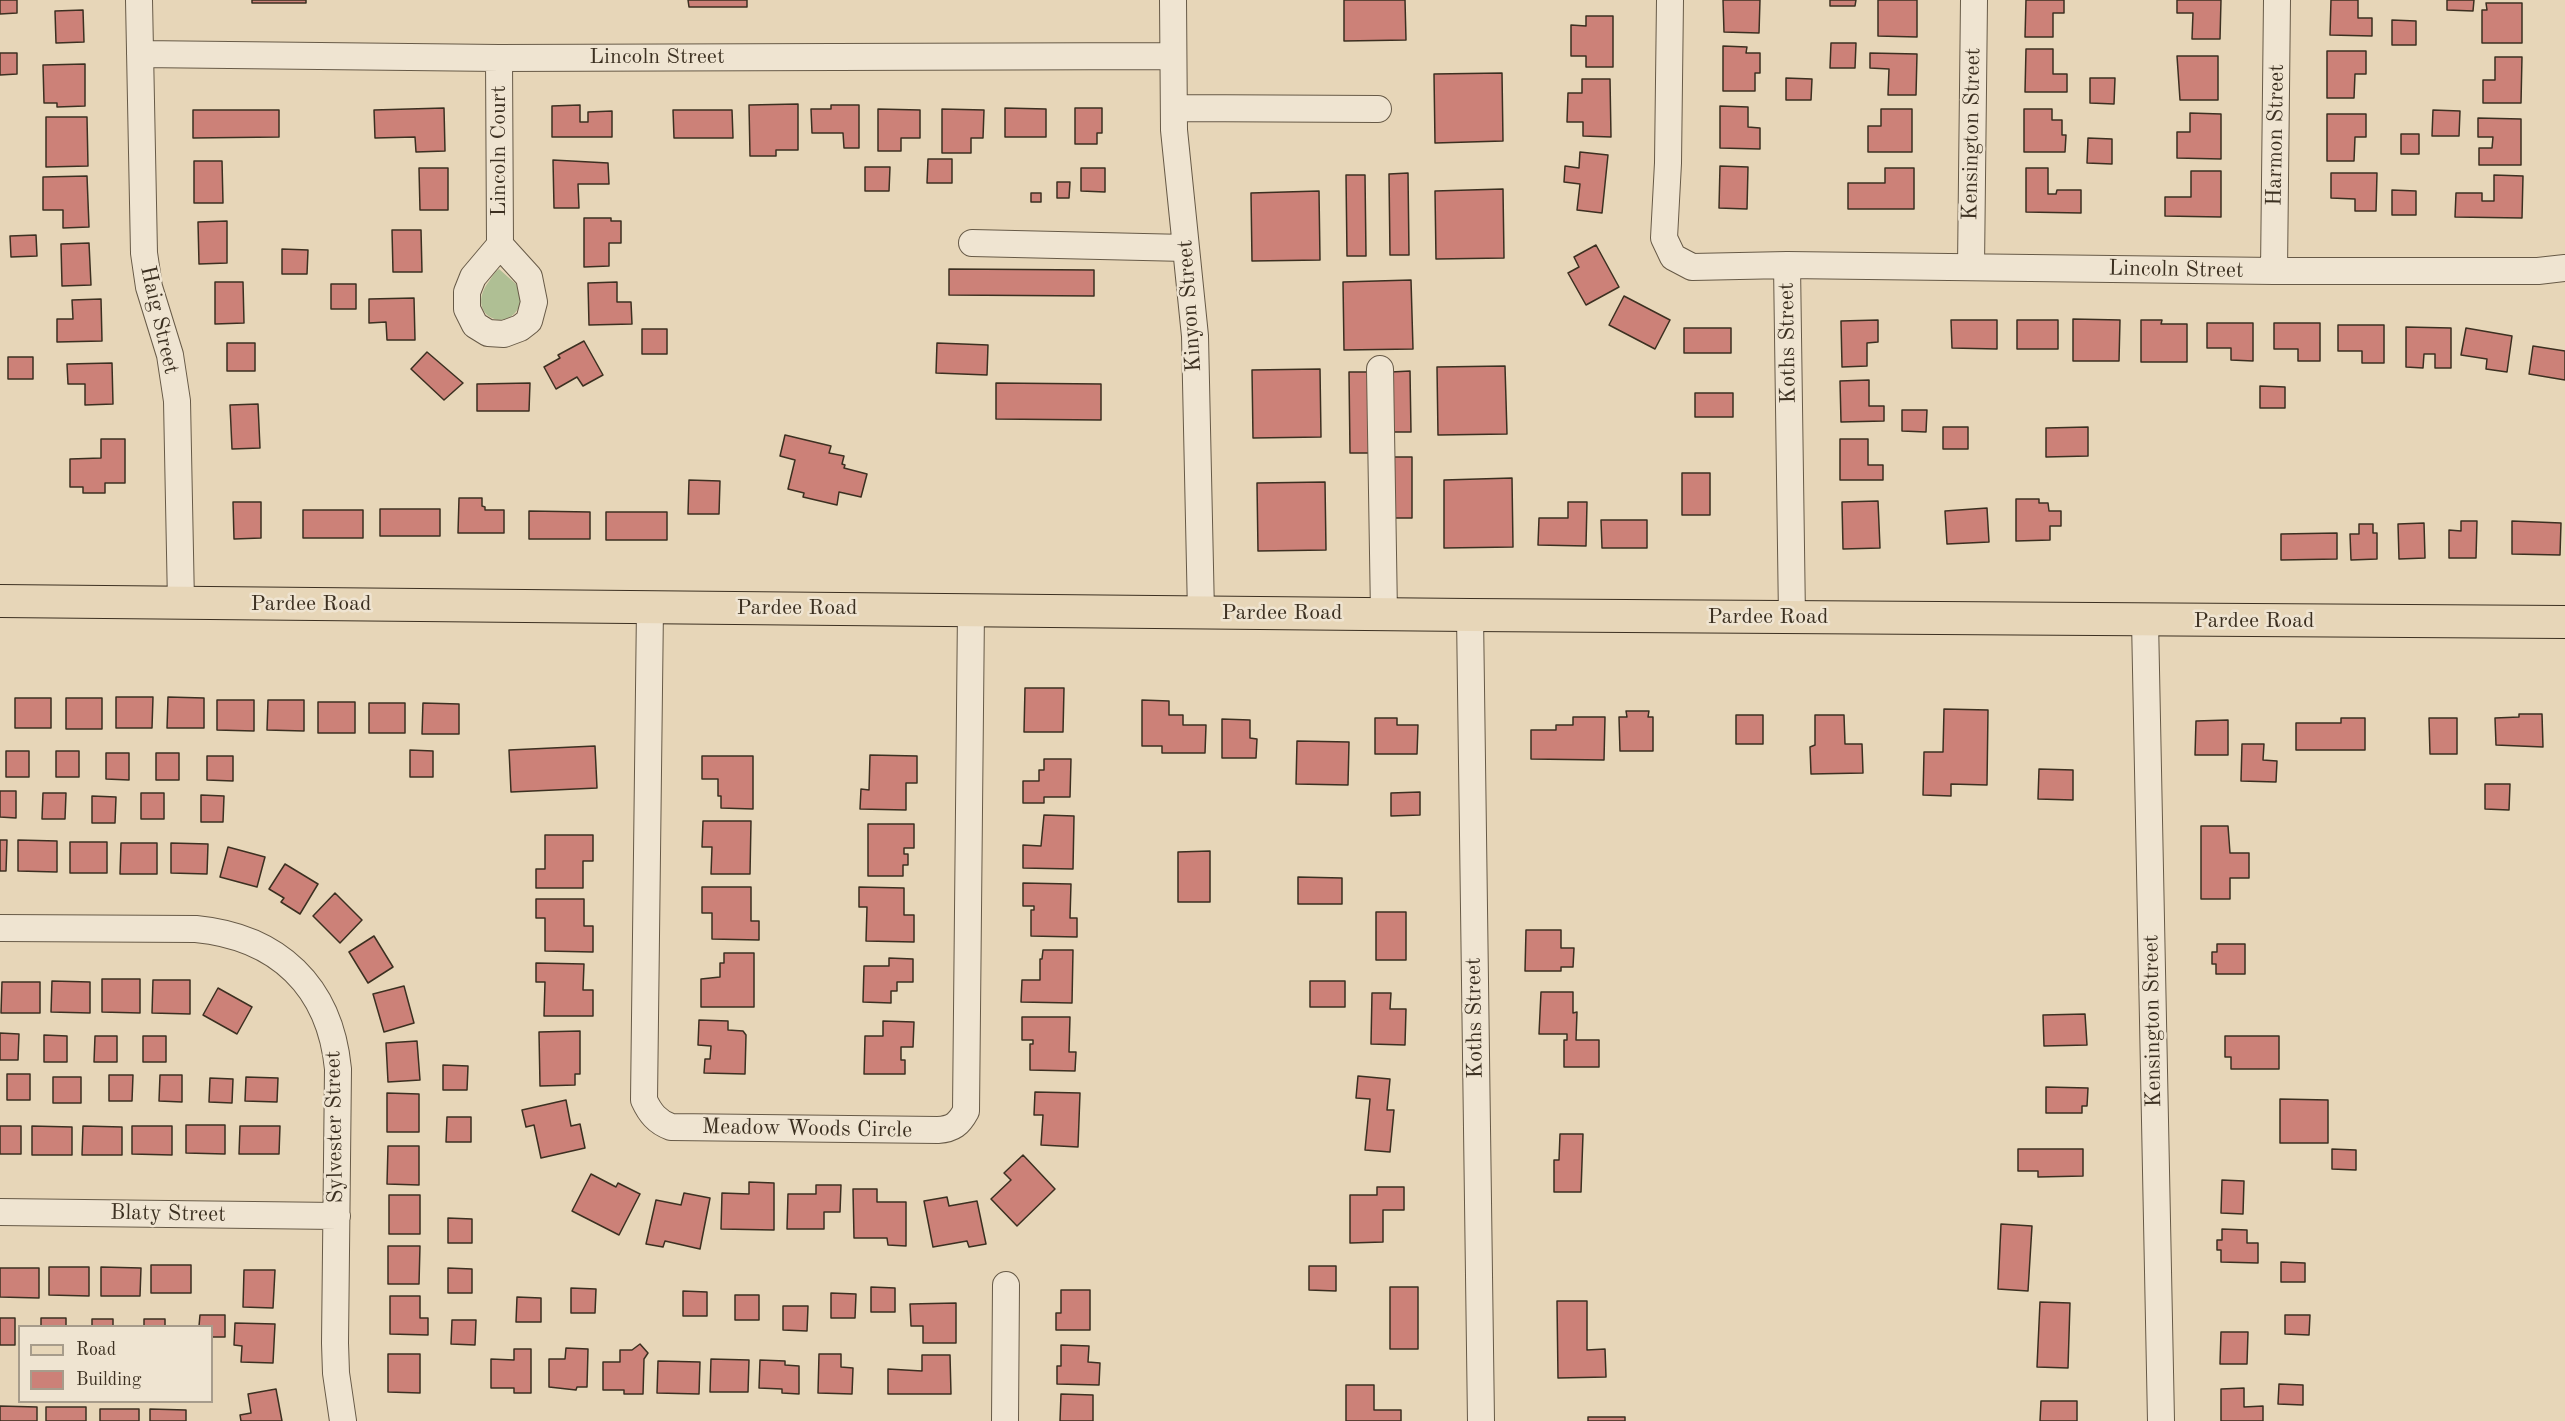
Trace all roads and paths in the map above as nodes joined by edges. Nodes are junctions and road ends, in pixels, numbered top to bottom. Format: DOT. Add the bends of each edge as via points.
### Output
graph roads {
  1 [pos="139,0"];
  2 [pos="1173,0"];
  3 [pos="1670,0"];
  4 [pos="1974,0"];
  5 [pos="2277,0"];
  6 [pos="140,54"];
  7 [pos="1173,56"];
  8 [pos="499,58"];
  9 [pos="1174,108"];
  10 [pos="1378,109"];
  11 [pos="972,243"];
  12 [pos="500,245"];
  13 [pos="1186,248"];
  14 [pos="1787,265"];
  15 [pos="1971,267"];
  16 [pos="2565,268"];
  17 [pos="2274,271"];
  18 [pos="1380,369"];
  19 [pos="0,601"];
  20 [pos="181,603"];
  21 [pos="650,607"];
  22 [pos="971,609"];
  23 [pos="1201,613"];
  24 [pos="1383,614"];
  25 [pos="1470,615"];
  26 [pos="1792,618"];
  27 [pos="2145,620"];
  28 [pos="2565,622"];
  29 [pos="0,928"];
  30 [pos="0,1212"];
  31 [pos="337,1216"];
  32 [pos="1006,1285"];
  33 [pos="343,1421"];
  34 [pos="1005,1421"];
  35 [pos="1481,1421"];
  36 [pos="2161,1421"];
  1 -- 6 [label="street, Haig Street"];
  2 -- 7 [label="street, Kinyon Street"];
  3 -- 14 [label="street, Koths Street" via="1664,238 1667,248 1673,257 1692,267"];
  4 -- 15 [label="street, Kensington Street"];
  5 -- 17 [label="street, Harmon Street"];
  6 -- 8 [label="street, Lincoln Street"];
  6 -- 20 [label="street, Haig Street" via="144,253 177,401"];
  7 -- 8 [label="street, Lincoln Street"];
  7 -- 9 [label="street, Kinyon Street"];
  8 -- 12 [label="street, Lincoln Court"];
  9 -- 10 [label="street"];
  9 -- 13 [label="street, Kinyon Street"];
  11 -- 13 [label="street"];
  13 -- 23 [label="street, Kinyon Street" via="1195,336"];
  14 -- 15 [label="street, Lincoln Street"];
  14 -- 26 [label="street, Koths Street"];
  15 -- 17 [label="street, Lincoln Street"];
  16 -- 17 [label="street, Lincoln Street"];
  18 -- 24 [label="street"];
  19 -- 20 [label="main road, Pardee Road"];
  20 -- 21 [label="main road, Pardee Road"];
  21 -- 22 [label="main road, Pardee Road"];
  21 -- 22 [label="street, Meadow Woods Circle" via="644,1100 648,1109 660,1123 671,1127 938,1131 959,1123 966,1111"];
  22 -- 23 [label="main road, Pardee Road"];
  23 -- 24 [label="main road, Pardee Road"];
  24 -- 25 [label="main road, Pardee Road"];
  25 -- 26 [label="main road, Pardee Road"];
  25 -- 35 [label="street, Koths Street"];
  26 -- 27 [label="main road, Pardee Road"];
  27 -- 28 [label="main road, Pardee Road"];
  27 -- 36 [label="street, Kensington Street"];
  29 -- 31 [label="street, Sylvester Street" via="222,932 270,951 296,970 316,996 330,1024 336,1050"];
  30 -- 31 [label="street, Blaty Street"];
  31 -- 33 [label="street, Sylvester Street" via="335,1343"];
  32 -- 34 [label="street"];
}
